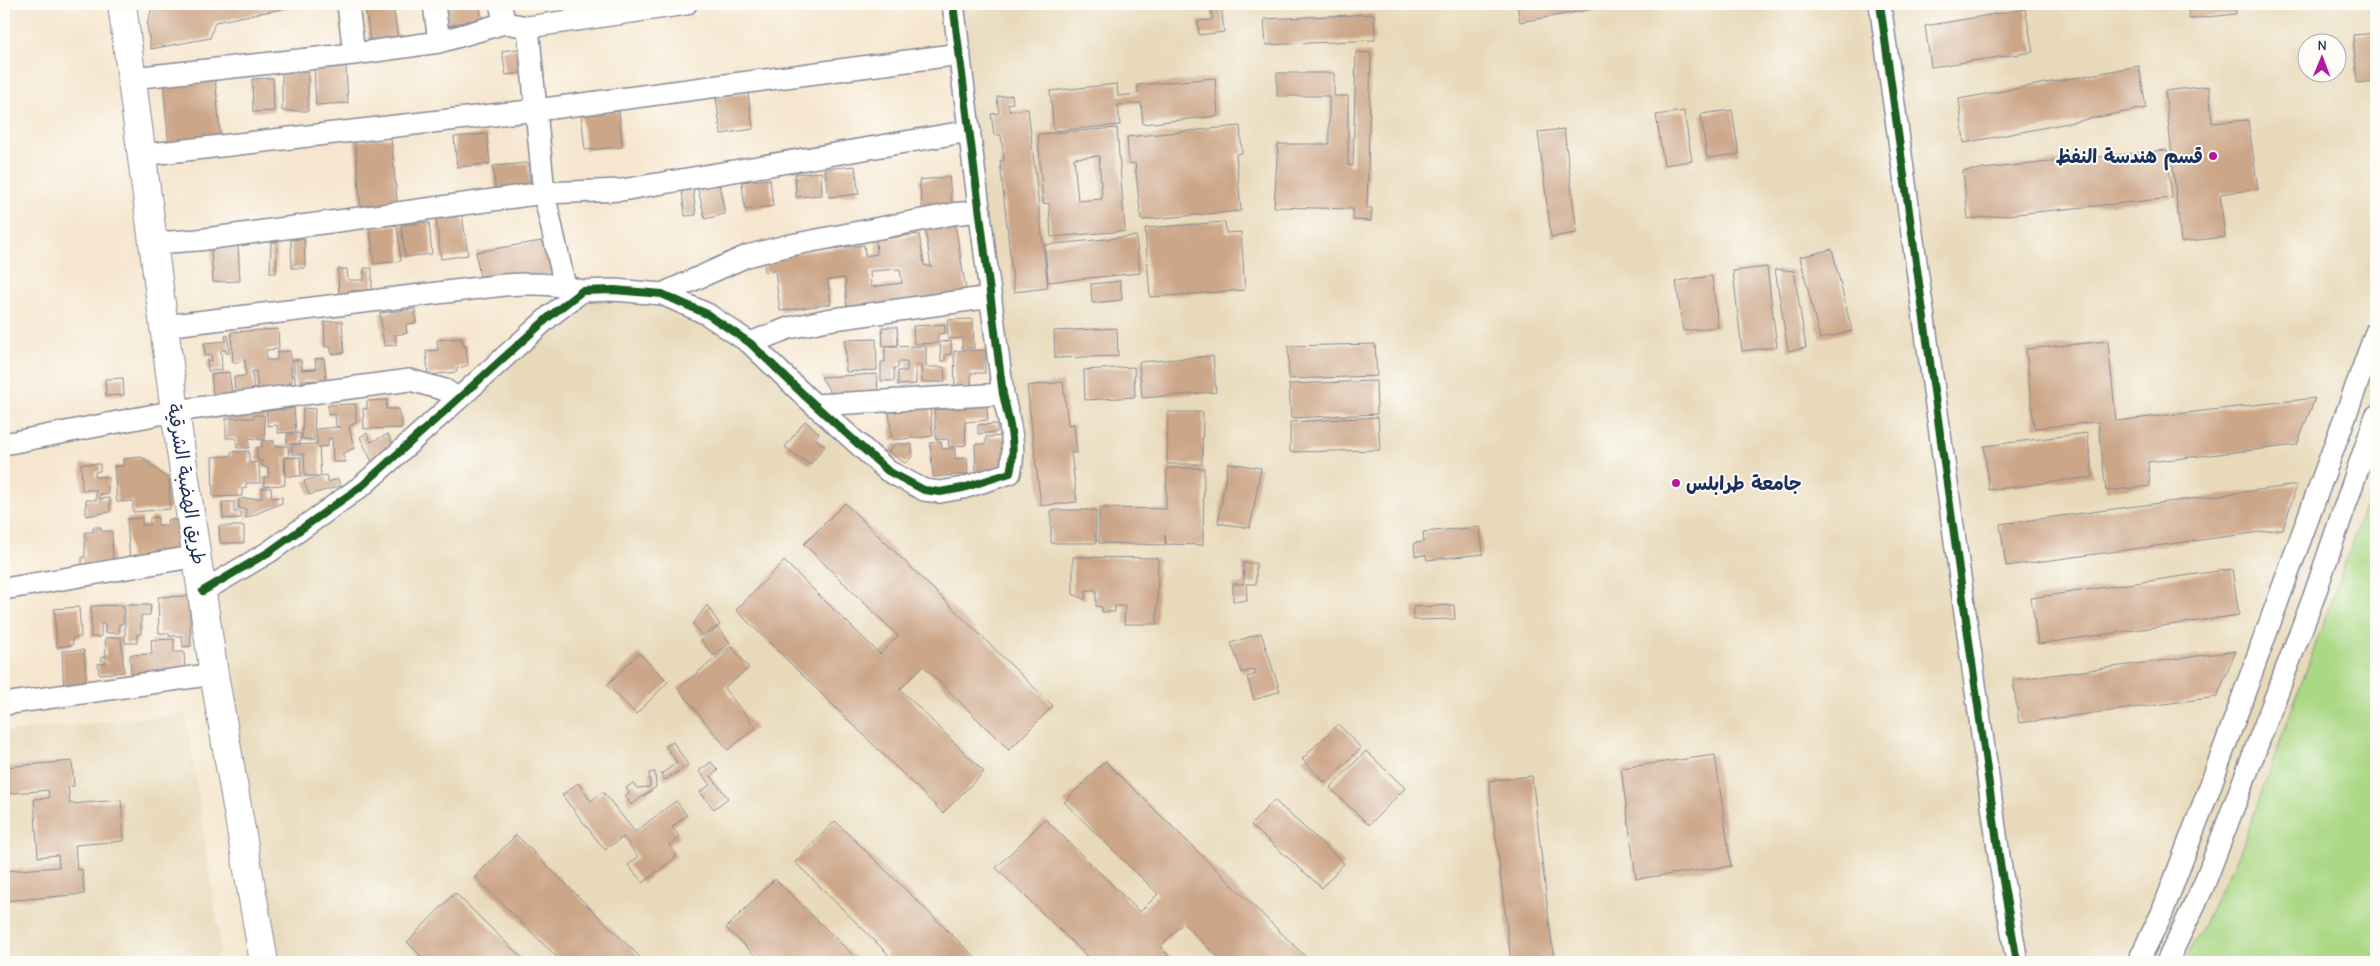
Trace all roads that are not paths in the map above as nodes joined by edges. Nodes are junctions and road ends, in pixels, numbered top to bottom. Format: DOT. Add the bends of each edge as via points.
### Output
graph roads {
  1 [pos="122,4"];
  2 [pos="348,4"];
  3 [pos="434,4"];
  4 [pos="686,4"];
  5 [pos="953,4"];
  6 [pos="1880,4"];
  7 [pos="606,10"];
  8 [pos="503,13"];
  9 [pos="528,27"];
  10 [pos="439,42"];
  11 [pos="354,54"];
  12 [pos="960,54"];
  13 [pos="132,78"];
  14 [pos="537,110"];
  15 [pos="970,131"];
  16 [pos="142,155"];
  17 [pos="544,193"];
  18 [pos="980,211"];
  19 [pos="155,243"];
  20 [pos="573,288"];
  21 [pos="662,294"];
  22 [pos="991,297"];
  23 [pos="164,326"];
  24 [pos="2376,332"];
  25 [pos="750,343"];
  26 [pos="1003,394"];
  27 [pos="458,399"];
  28 [pos="814,405"];
  29 [pos="175,411"];
  30 [pos="2376,416"];
  31 [pos="4,444"];
  32 [pos="198,556"];
  33 [pos="4,590"];
  34 [pos="203,592"];
  35 [pos="214,674"];
  36 [pos="4,704"];
  37 [pos="264,962"];
  38 [pos="2017,962"];
  39 [pos="2138,962"];
  40 [pos="2167,962"];
  1 -- 13 [label="main road, طريق الهضبة الشرقية"];
  2 -- 11 [label="street"];
  3 -- 10 [label="street"];
  4 -- 7 [label="street"];
  5 -- 12 [label="street"];
  6 -- 38 [label="street"];
  7 -- 9 [label="street"];
  8 -- 9 [label="street"];
  8 -- 10 [label="street"];
  9 -- 14 [label="street"];
  10 -- 11 [label="street"];
  11 -- 13 [label="street"];
  12 -- 14 [label="street"];
  12 -- 15 [label="street"];
  13 -- 16 [label="main road, طريق الهضبة الشرقية"];
  14 -- 16 [label="street"];
  14 -- 17 [label="street"];
  15 -- 17 [label="street" via="622,190"];
  15 -- 18 [label="street"];
  16 -- 19 [label="main road, طريق الهضبة الشرقية"];
  17 -- 19 [label="street" via="198,240"];
  17 -- 20 [label="street"];
  18 -- 21 [label="street" via="748,256"];
  18 -- 22 [label="street"];
  19 -- 23 [label="main road, طريق الهضبة الشرقية"];
  20 -- 21 [label="street"];
  20 -- 23 [label="street" via="535,283 504,285"];
  20 -- 27 [label="street" via="550,316"];
  21 -- 25 [label="street" via="707,314"];
  22 -- 25 [label="street" via="827,320 789,328"];
  22 -- 26 [label="street"];
  23 -- 29 [label="main road, طريق الهضبة الشرقية"];
  24 -- 39 [label="street" via="2208,793 2162,913"];
  25 -- 28 [label="street"];
  26 -- 28 [label="street"];
  26 -- 28 [label="street" via="1012,431 1010,473 940,492 924,490 888,471"];
  27 -- 29 [label="street" via="445,390 410,380"];
  27 -- 34 [label="street" via="363,485 269,552"];
  29 -- 31 [label="street"];
  29 -- 32 [label="main road, طريق الهضبة الشرقية"];
  30 -- 40 [label="street" via="2313,599 2206,878"];
  32 -- 33 [label="street"];
  32 -- 34 [label="main road, طريق الهضبة الشرقية"];
  34 -- 35 [label="main road, طريق الهضبة الشرقية"];
  35 -- 36 [label="street"];
  35 -- 37 [label="main road, طريق الهضبة الشرقية"];
}
